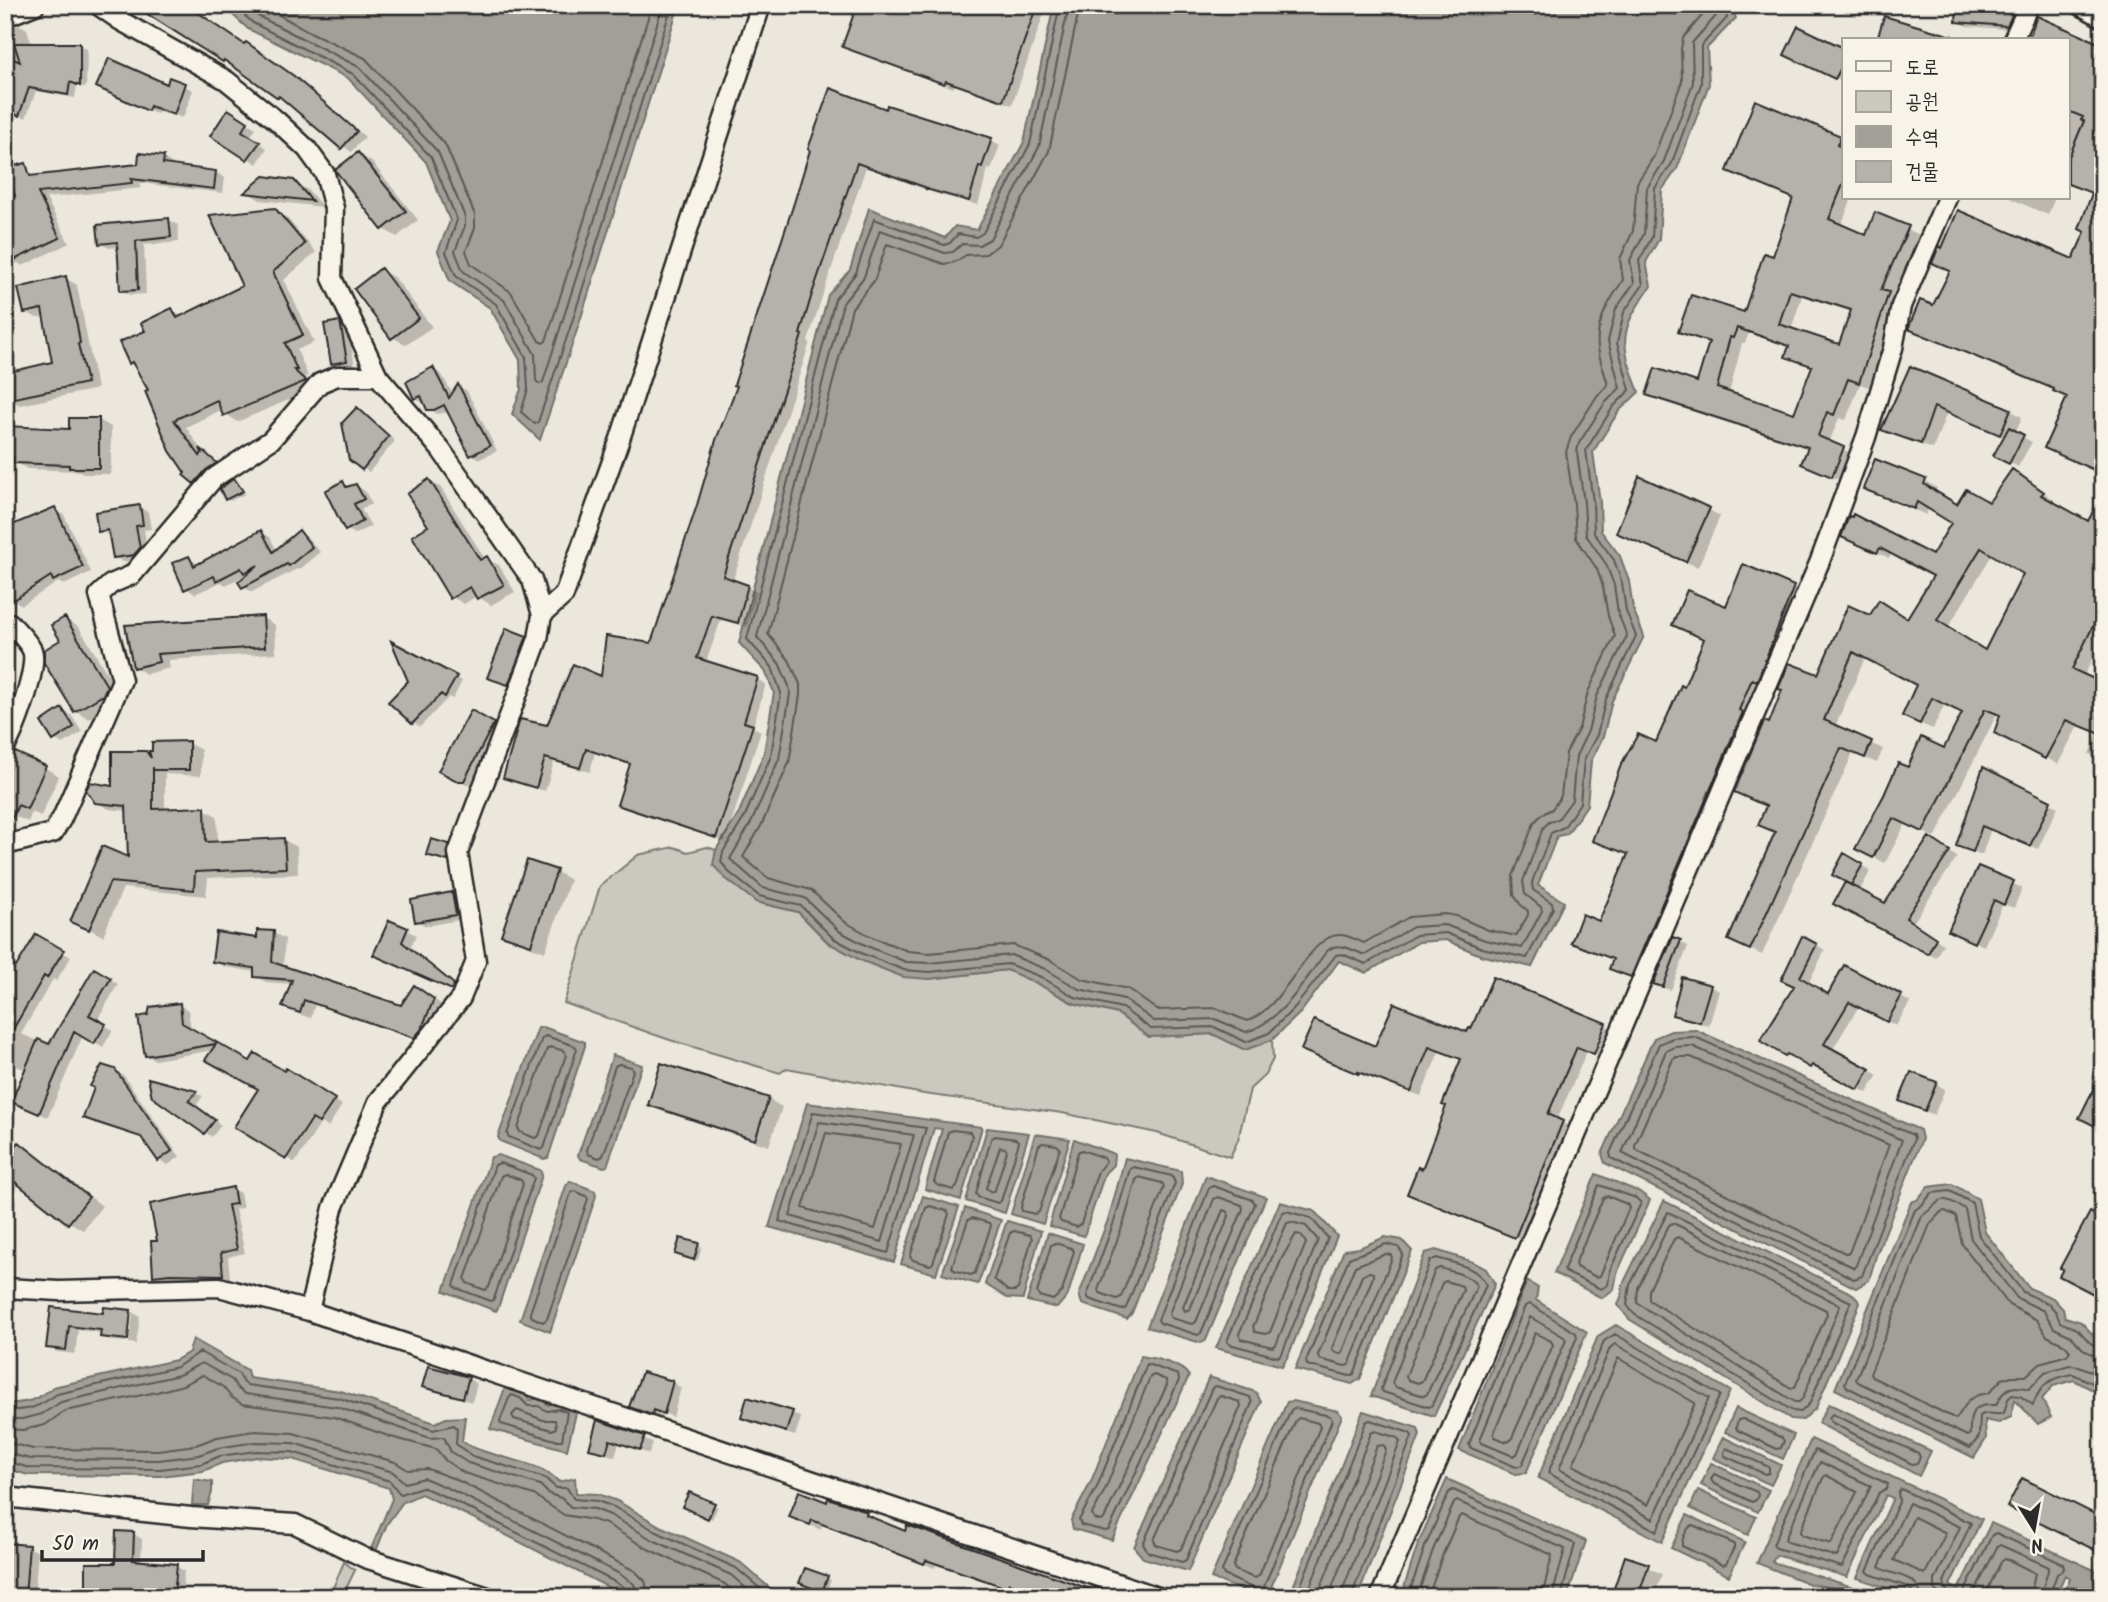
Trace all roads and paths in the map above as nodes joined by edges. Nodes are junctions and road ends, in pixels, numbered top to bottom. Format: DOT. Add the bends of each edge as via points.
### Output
graph roads {
  1 [pos="35,5"];
  2 [pos="99,5"];
  3 [pos="761,5"];
  4 [pos="2029,5"];
  5 [pos="2080,5"];
  6 [pos="5,17"];
  7 [pos="2103,18"];
  8 [pos="2014,38"];
  9 [pos="1946,200"];
  10 [pos="378,376"];
  11 [pos="542,615"];
  12 [pos="5,622"];
  13 [pos="5,747"];
  14 [pos="5,845"];
  15 [pos="5,1288"];
  16 [pos="309,1311"];
  17 [pos="5,1497"];
  18 [pos="488,1597"];
  19 [pos="1158,1597"];
  20 [pos="1380,1597"];
  1 -- 6 [label="street"];
  2 -- 10 [label="street" via="226,80 307,149 325,174 334,208 332,278"];
  3 -- 11 [label="street" via="620,439 564,595"];
  4 -- 8 [label="street"];
  5 -- 7 [label="street"];
  9 -- 20 [label="street" via="1901,306 1866,437 1820,561"];
  10 -- 11 [label="street" via="441,450 532,580"];
  10 -- 14 [label="street" via="337,376 320,383 271,440 214,478 132,575 99,595 121,680 53,833"];
  11 -- 16 [label="street" via="538,639 458,853 476,961 461,998 378,1102 333,1208"];
  12 -- 13 [label="street" via="32,650 22,705"];
  15 -- 16 [label="street" via="219,1287"];
  16 -- 19 [label="street"];
  17 -- 18 [label="street" via="295,1524 365,1558"];
}
